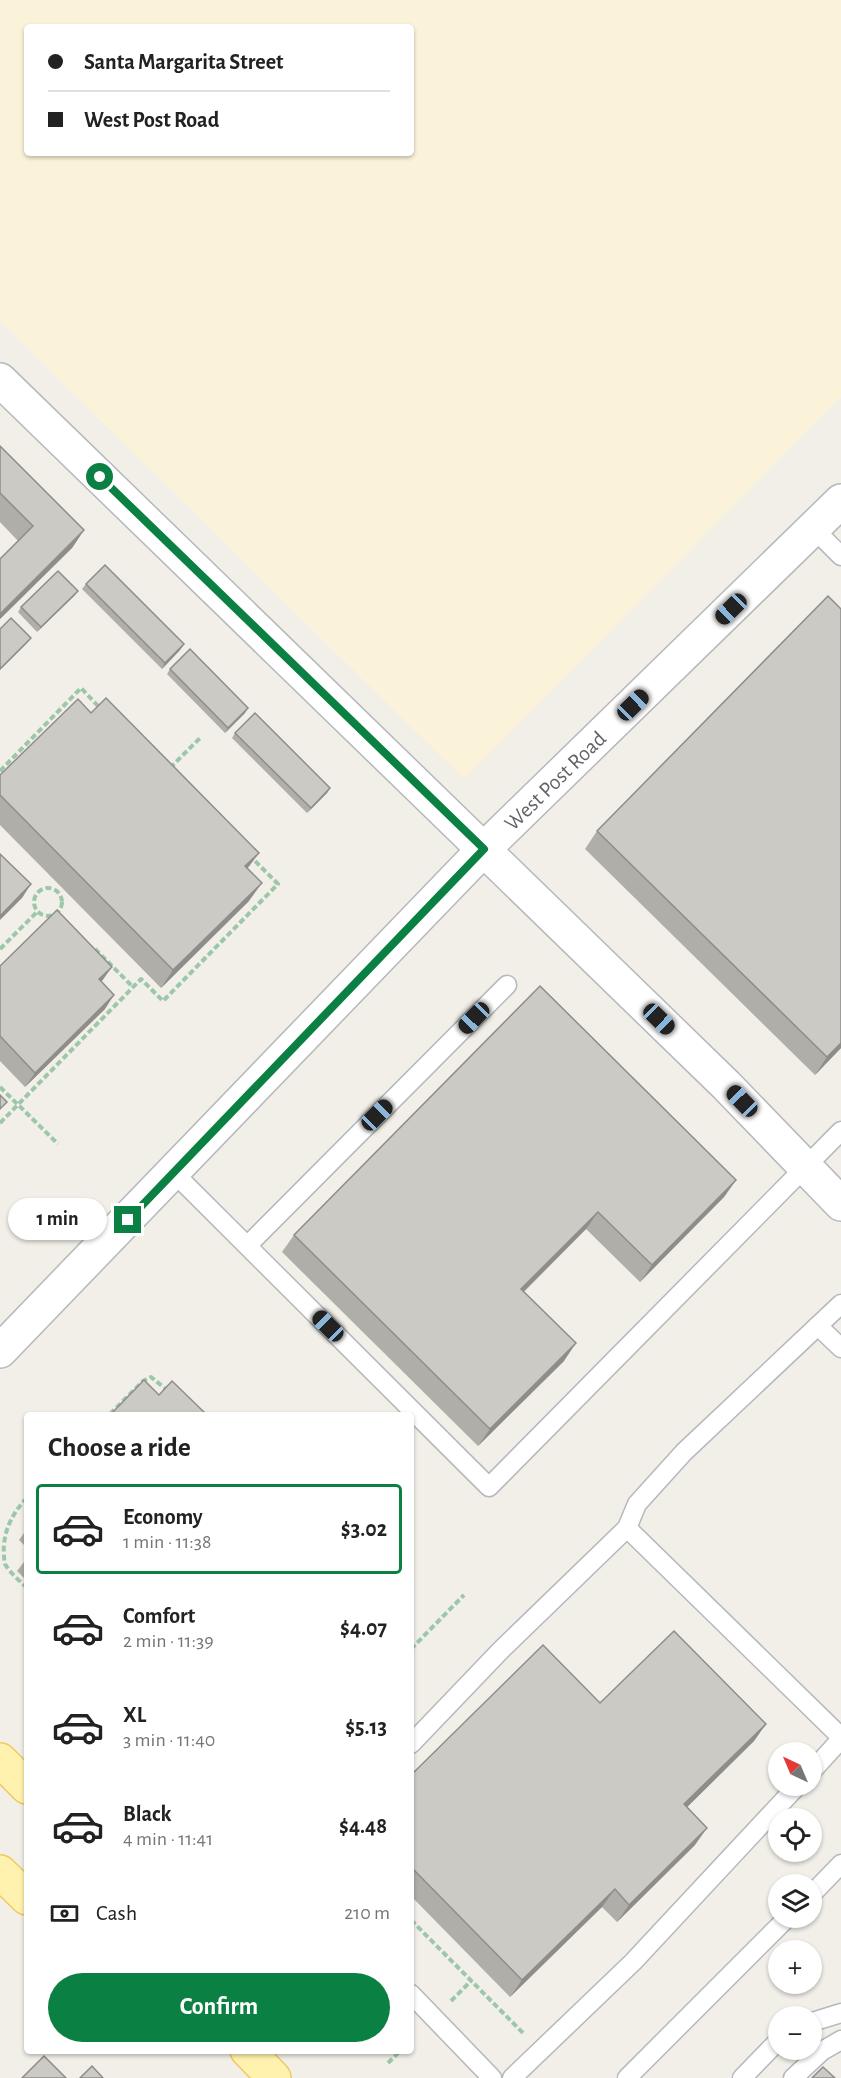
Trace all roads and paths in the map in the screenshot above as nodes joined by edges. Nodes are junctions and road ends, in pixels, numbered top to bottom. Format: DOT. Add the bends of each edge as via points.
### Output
graph roads {
  1 [pos="0,380"];
  2 [pos="841,501"];
  3 [pos="814,529"];
  4 [pos="841,556"];
  5 [pos="106,714"];
  6 [pos="201,737"];
  7 [pos="0,771"];
  8 [pos="166,773"];
  9 [pos="484,849"];
  10 [pos="246,852"];
  11 [pos="30,885"];
  12 [pos="38,892"];
  13 [pos="37,912"];
  14 [pos="91,946"];
  15 [pos="0,949"];
  16 [pos="507,986"];
  17 [pos="133,987"];
  18 [pos="0,1087"];
  19 [pos="18,1105"];
  20 [pos="0,1123"];
  21 [pos="841,1131"];
  22 [pos="58,1144"];
  23 [pos="805,1167"];
  24 [pos="173,1172"];
  25 [pos="841,1204"];
  26 [pos="248,1245"];
  27 [pos="841,1304"];
  28 [pos="818,1326"];
  29 [pos="841,1348"];
  30 [pos="0,1351"];
  31 [pos="170,1392"];
  32 [pos="112,1412"];
  33 [pos="24,1501"];
  34 [pos="627,1528"];
  35 [pos="24,1585"];
  36 [pos="465,1595"];
  37 [pos="414,1646"];
  38 [pos="841,1738"];
  39 [pos="414,1741"];
  40 [pos="0,1760"];
  41 [pos="822,1760"];
  42 [pos="24,1784"];
  43 [pos="788,1796"];
  44 [pos="841,1864"];
  45 [pos="0,1872"];
  46 [pos="822,1884"];
  47 [pos="24,1895"];
  48 [pos="414,1923"];
  49 [pos="777,1928"];
  50 [pos="471,1981"];
  51 [pos="414,1997"];
  52 [pos="449,2003"];
  53 [pos="841,2013"];
  54 [pos="822,2019"];
  55 [pos="841,2040"];
  56 [pos="540,2051"];
  57 [pos="768,2051"];
  58 [pos="251,2054"];
  59 [pos="397,2054"];
  60 [pos="388,2064"];
  61 [pos="273,2078"];
  62 [pos="492,2078"];
  63 [pos="512,2078"];
  64 [pos="627,2078"];
  65 [pos="742,2078"];
  66 [pos="793,2078"];
  1 -- 9 [label="street"];
  2 -- 3 [label="street, West Post Road"];
  3 -- 4 [label="lane"];
  3 -- 9 [label="street, West Post Road"];
  5 -- 7 [label="path" via="81,688"];
  6 -- 8 [label="path"];
  9 -- 23 [label="street"];
  9 -- 24 [label="street, West Post Road"];
  10 -- 17 [label="path" via="278,884 163,1001 141,979"];
  11 -- 12 [label="path"];
  12 -- 13 [label="path" via="34,898"];
  12 -- 13 [label="path" via="51,888 58,892 62,906 51,916"];
  13 -- 15 [label="path"];
  14 -- 17 [label="path"];
  16 -- 26 [label="lane"];
  17 -- 19 [label="path"];
  18 -- 19 [label="path"];
  19 -- 20 [label="path"];
  19 -- 22 [label="path"];
  21 -- 23 [label="lane"];
  23 -- 25 [label="street"];
  23 -- 26 [label="lane" via="489,1487"];
  24 -- 26 [label="lane"];
  24 -- 30 [label="street, West Post Road"];
  27 -- 28 [label="lane"];
  28 -- 29 [label="lane"];
  28 -- 34 [label="lane" via="684,1452 637,1504"];
  31 -- 32 [label="path" via="151,1377"];
  33 -- 35 [label="path" via="11,1514 0,1544 4,1563"];
  34 -- 38 [label="lane"];
  34 -- 39 [label="lane"];
  36 -- 37 [label="path"];
  38 -- 41 [label="lane"];
  40 -- 42 [label="main road"];
  43 -- 56 [label="lane" via="633,1962"];
  44 -- 46 [label="lane"];
  45 -- 47 [label="main road"];
  48 -- 50 [label="path"];
  49 -- 64 [label="lane"];
  50 -- 52 [label="path"];
  50 -- 56 [label="path"];
  51 -- 62 [label="lane"];
  53 -- 54 [label="lane"];
  55 -- 66 [label="lane" via="822,2051"];
  56 -- 63 [label="lane"];
  57 -- 65 [label="lane"];
  58 -- 61 [label="main road"];
  59 -- 60 [label="path"];
}
